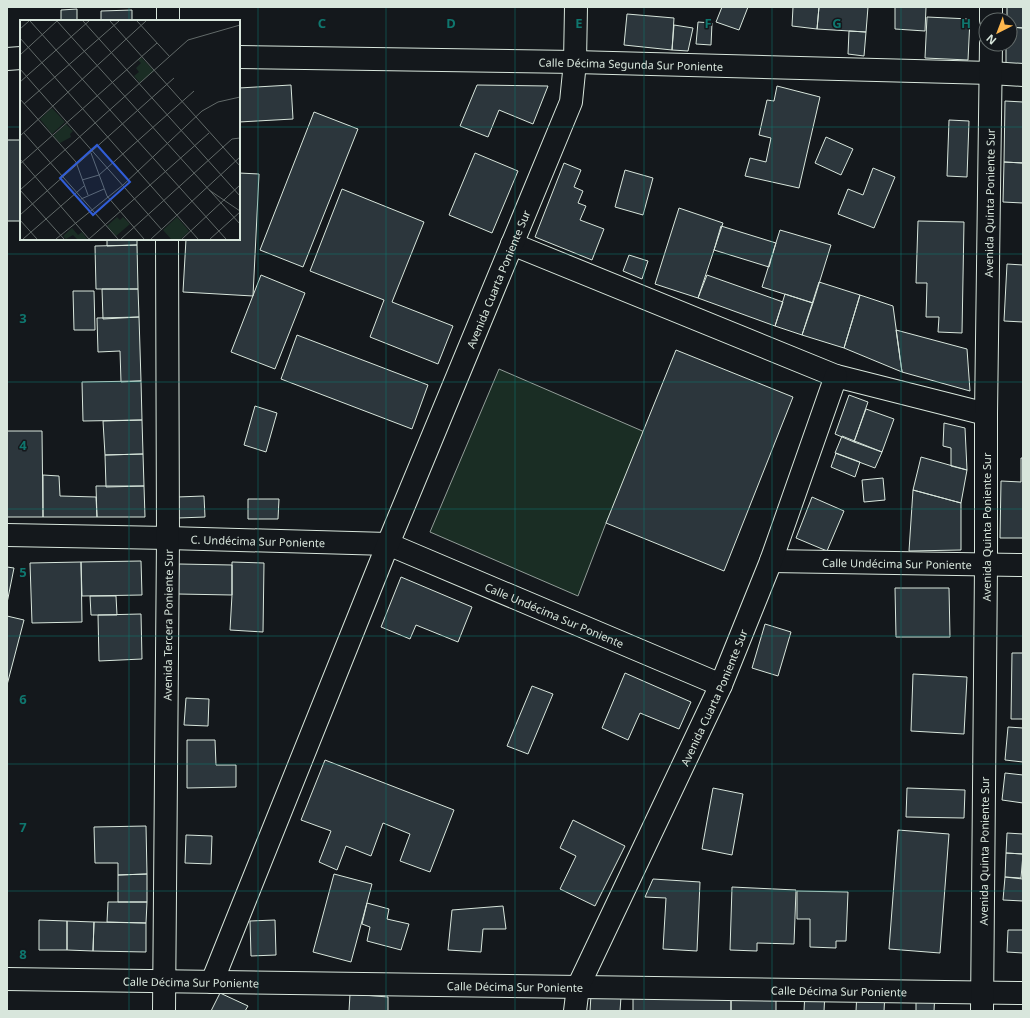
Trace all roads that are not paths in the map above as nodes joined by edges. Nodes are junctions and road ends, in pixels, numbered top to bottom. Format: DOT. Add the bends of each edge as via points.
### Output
graph roads {
  1 [pos="168,7"];
  2 [pos="576,7"];
  3 [pos="168,20"];
  4 [pos="991,52"];
  5 [pos="240,57"];
  6 [pos="20,58"];
  7 [pos="7,59"];
  8 [pos="575,62"];
  9 [pos="990,73"];
  10 [pos="1023,75"];
  11 [pos="167,240"];
  12 [pos="512,244"];
  13 [pos="836,376"];
  14 [pos="986,414"];
  15 [pos="7,535"];
  16 [pos="168,538"];
  17 [pos="388,544"];
  18 [pos="771,561"];
  19 [pos="986,565"];
  20 [pos="1023,565"];
  21 [pos="722,685"];
  22 [pos="7,979"];
  23 [pos="164,981"];
  24 [pos="212,982"];
  25 [pos="578,987"];
  26 [pos="1023,993"];
  27 [pos="982,1002"];
  28 [pos="164,1011"];
  29 [pos="575,1011"];
  1 -- 3 [label="street"];
  2 -- 8 [label="street, Avenida Cuarta Poniente Sur"];
  4 -- 9 [label="street, Avenida Quinta Poniente Sur"];
  5 -- 8 [label="street, Calle Décima Segunda Sur Poniente"];
  6 -- 7 [label="street"];
  8 -- 9 [label="street, Calle Décima Segunda Sur Poniente"];
  8 -- 12 [label="street, Avenida Cuarta Poniente Sur" via="571,102"];
  9 -- 10 [label="street, Calle Décima Segunda Sur Poniente"];
  9 -- 14 [label="street, Avenida Quinta Poniente Sur"];
  11 -- 16 [label="street, Avenida Tercera Poniente Sur"];
  12 -- 13 [label="street"];
  12 -- 17 [label="street, Avenida Cuarta Poniente Sur"];
  13 -- 14 [label="street"];
  13 -- 18 [label="street, Avenida Cuarta Poniente Sur"];
  14 -- 19 [label="street, Avenida Quinta Poniente Sur"];
  15 -- 16 [label="street, C. Undécima Sur Poniente"];
  16 -- 17 [label="street, C. Undécima Sur Poniente"];
  16 -- 23 [label="street, Avenida Tercera Poniente Sur"];
  17 -- 21 [label="street, Calle Undécima Sur Poniente"];
  17 -- 24 [label="street, Avenida Cuarta Poniente Sur"];
  18 -- 19 [label="street, Calle Undécima Sur Poniente"];
  18 -- 21 [label="street, Avenida Cuarta Poniente Sur"];
  19 -- 20 [label="street, Calle Undécima Sur Poniente"];
  19 -- 27 [label="street, Avenida Quinta Poniente Sur"];
  21 -- 25 [label="street, Avenida Cuarta Poniente Sur"];
  22 -- 23 [label="street, Calle Décima Sur Poniente"];
  23 -- 24 [label="street, Calle Décima Sur Poniente"];
  23 -- 28 [label="street, Avenida Tercera Poniente Sur"];
  24 -- 25 [label="street, Calle Décima Sur Poniente"];
  25 -- 27 [label="street, Calle Décima Sur Poniente"];
  25 -- 29 [label="street, Avenida Cuarta Poniente Sur"];
  26 -- 27 [label="street, Calle Décima Sur Poniente"];
}
